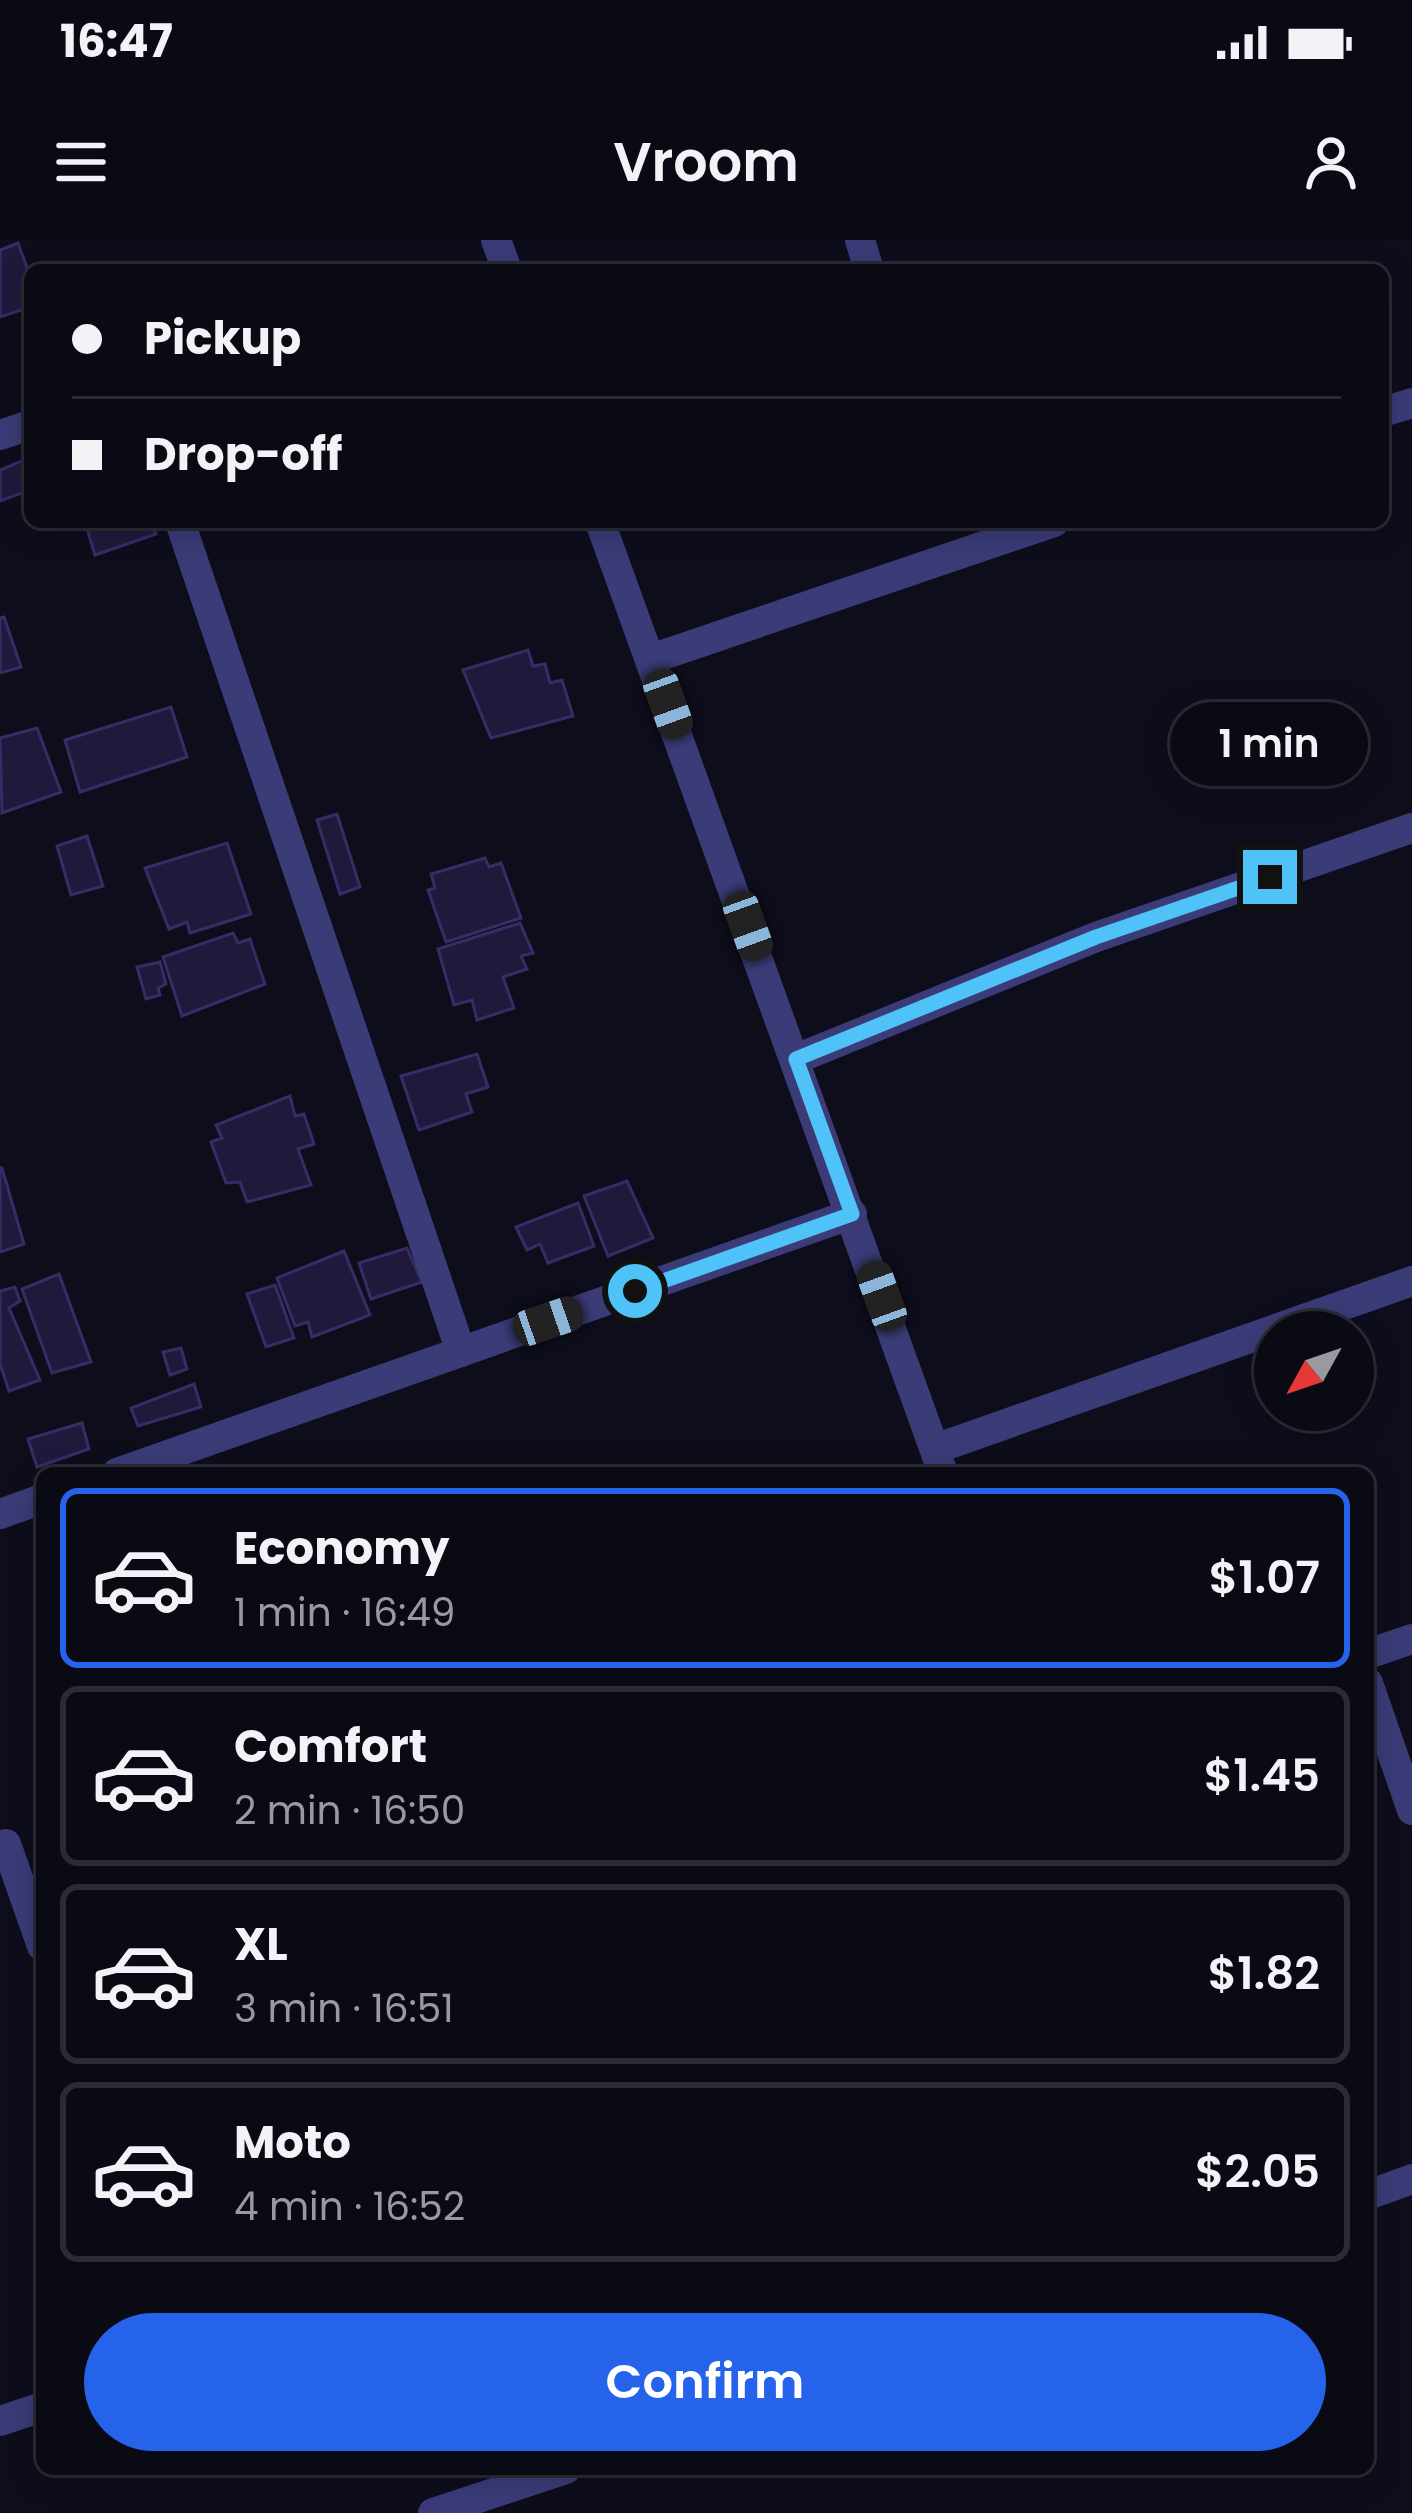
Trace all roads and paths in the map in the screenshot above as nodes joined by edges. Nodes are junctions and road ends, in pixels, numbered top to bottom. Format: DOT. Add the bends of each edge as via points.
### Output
graph roads {
  1 [pos="182,528"];
  2 [pos="603,528"];
  3 [pos="1030,528"];
  4 [pos="651,659"];
  5 [pos="1412,828"];
  6 [pos="796,1059"];
  7 [pos="852,1214"];
  8 [pos="1412,1281"];
  9 [pos="461,1352"];
  10 [pos="939,1461"];
  11 [pos="134,1467"];
  12 [pos="36,1501"];
  13 [pos="0,1514"];
  14 [pos="1412,1639"];
  15 [pos="1374,1652"];
  16 [pos="1374,1700"];
  17 [pos="1412,1810"];
  18 [pos="6,1844"];
  19 [pos="36,1929"];
  20 [pos="1412,2180"];
  21 [pos="1374,2193"];
  22 [pos="36,2409"];
  23 [pos="0,2421"];
  24 [pos="548,2475"];
  25 [pos="433,2513"];
  1 -- 9 [label="street"];
  2 -- 4 [label="street"];
  3 -- 4 [label="street"];
  4 -- 6 [label="street"];
  5 -- 6 [label="street" via="1096,937"];
  6 -- 7 [label="street"];
  7 -- 9 [label="street"];
  7 -- 10 [label="street"];
  8 -- 10 [label="street"];
  9 -- 11 [label="street"];
  12 -- 13 [label="street"];
  14 -- 15 [label="street"];
  16 -- 17 [label="street"];
  18 -- 19 [label="street"];
  20 -- 21 [label="street"];
  22 -- 23 [label="street"];
  24 -- 25 [label="street"];
}
